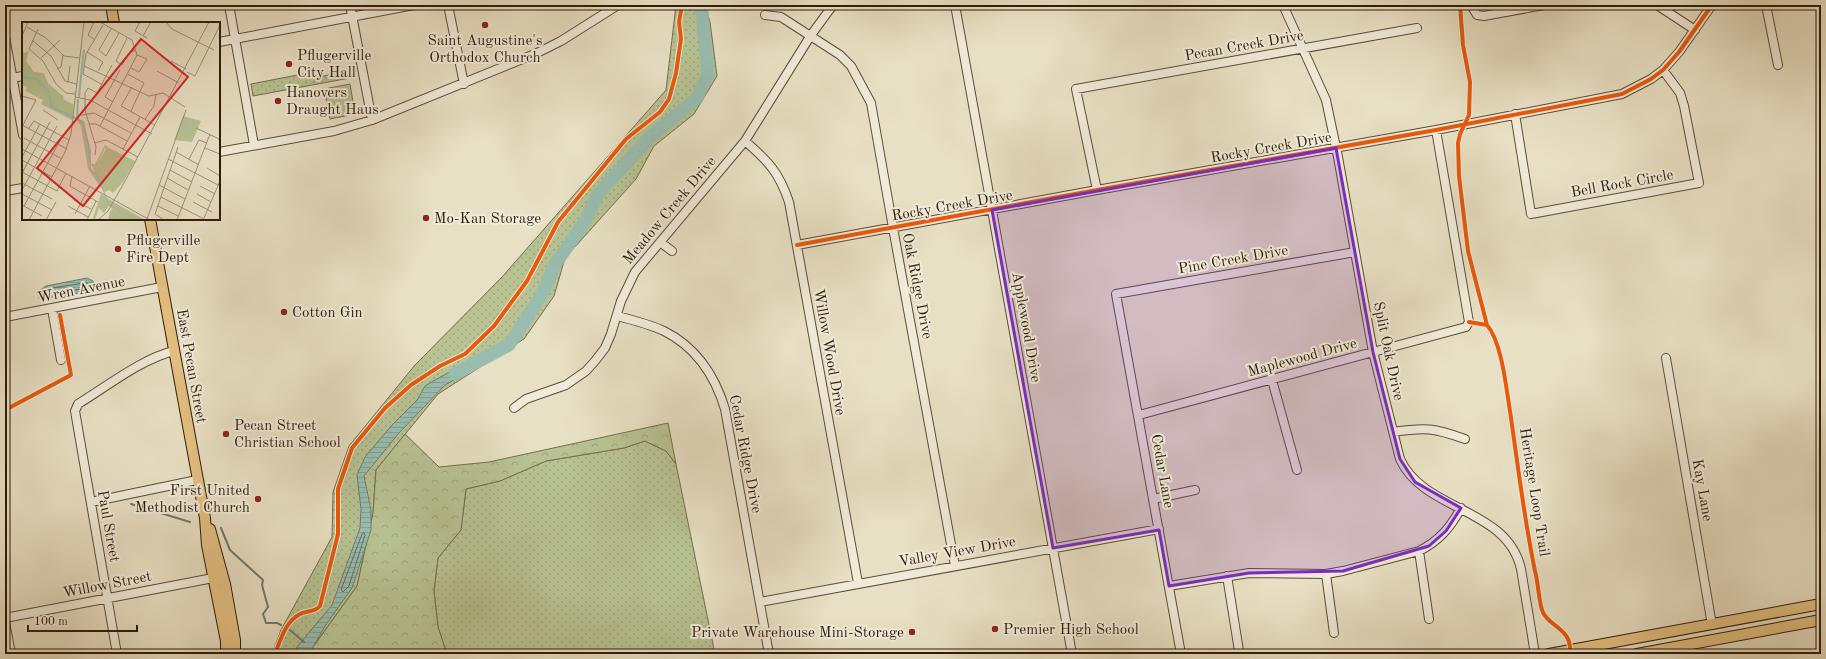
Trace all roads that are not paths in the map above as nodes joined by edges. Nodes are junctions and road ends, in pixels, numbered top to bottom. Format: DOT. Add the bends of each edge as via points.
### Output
graph roads {
  1 [pos="111,5"];
  2 [pos="229,5"];
  3 [pos="350,5"];
  4 [pos="414,5"];
  5 [pos="448,5"];
  6 [pos="618,5"];
  7 [pos="833,5"];
  8 [pos="955,5"];
  9 [pos="1283,5"];
  10 [pos="1471,5"];
  11 [pos="1544,5"];
  12 [pos="1657,5"];
  13 [pos="1712,5"];
  14 [pos="1766,5"];
  15 [pos="765,15"];
  16 [pos="352,17"];
  17 [pos="114,22"];
  18 [pos="1417,28"];
  19 [pos="1695,30"];
  20 [pos="811,35"];
  21 [pos="5,37"];
  22 [pos="235,39"];
  23 [pos="220,42"];
  24 [pos="1302,48"];
  25 [pos="1778,65"];
  26 [pos="1663,70"];
  27 [pos="22,76"];
  28 [pos="9,78"];
  29 [pos="464,84"];
  30 [pos="1515,114"];
  31 [pos="372,120"];
  32 [pos="1436,130"];
  33 [pos="22,131"];
  34 [pos="745,141"];
  35 [pos="254,145"];
  36 [pos="1336,148"];
  37 [pos="220,152"];
  38 [pos="22,188"];
  39 [pos="1097,190"];
  40 [pos="5,191"];
  41 [pos="992,210"];
  42 [pos="150,220"];
  43 [pos="892,228"];
  44 [pos="660,242"];
  45 [pos="797,245"];
  46 [pos="672,251"];
  47 [pos="1355,252"];
  48 [pos="162,287"];
  49 [pos="1116,294"];
  50 [pos="52,309"];
  51 [pos="617,316"];
  52 [pos="5,318"];
  53 [pos="174,351"];
  54 [pos="1372,352"];
  55 [pos="1666,358"];
  56 [pos="61,360"];
  57 [pos="1272,380"];
  58 [pos="514,408"];
  59 [pos="1139,415"];
  60 [pos="1393,432"];
  61 [pos="1465,439"];
  62 [pos="1297,470"];
  63 [pos="197,480"];
  64 [pos="1195,490"];
  65 [pos="1153,499"];
  66 [pos="90,502"];
  67 [pos="1461,508"];
  68 [pos="205,518"];
  69 [pos="1159,530"];
  70 [pos="1053,548"];
  71 [pos="1419,551"];
  72 [pos="955,566"];
  73 [pos="1326,574"];
  74 [pos="1227,576"];
  75 [pos="213,578"];
  76 [pos="858,584"];
  77 [pos="1169,586"];
  78 [pos="107,598"];
  79 [pos="760,602"];
  80 [pos="1821,604"];
  81 [pos="5,618"];
  82 [pos="1429,619"];
  83 [pos="1821,620"];
  84 [pos="5,622"];
  85 [pos="1712,625"];
  86 [pos="1334,633"];
  87 [pos="226,641"];
  88 [pos="1239,651"];
  89 [pos="11,654"];
  90 [pos="117,654"];
  91 [pos="226,654"];
  92 [pos="230,654"];
  93 [pos="235,654"];
  94 [pos="769,654"];
  95 [pos="1072,654"];
  96 [pos="1181,654"];
  97 [pos="1535,654"];
  98 [pos="1550,654"];
  99 [pos="1637,654"];
  1 -- 17 [label="main road"];
  2 -- 22 [label="street"];
  3 -- 16 [label="street"];
  4 -- 16 [label="street"];
  5 -- 29 [label="street"];
  6 -- 29 [label="street" via="561,41"];
  7 -- 20 [label="street, Meadow Creek Drive"];
  8 -- 41 [label="street, Applewood Drive"];
  9 -- 24 [label="street, Split Oak Drive"];
  10 -- 11 [label="street" via="1477,15 1484,16"];
  12 -- 19 [label="street"];
  13 -- 19 [label="street, Rocky Creek Drive"];
  14 -- 25 [label="street"];
  15 -- 20 [label="street, Oak Ridge Drive" via="781,17"];
  16 -- 22 [label="street"];
  16 -- 31 [label="street"];
  18 -- 24 [label="street, Pecan Creek Drive"];
  19 -- 26 [label="street, Rocky Creek Drive" via="1680,52"];
  20 -- 34 [label="street, Meadow Creek Drive"];
  20 -- 43 [label="street, Oak Ridge Drive" via="851,66 871,103"];
  21 -- 28 [label="street"];
  22 -- 23 [label="street"];
  22 -- 35 [label="street"];
  24 -- 36 [label="street, Split Oak Drive" via="1326,100"];
  24 -- 39 [label="street, Pecan Creek Drive" via="1076,89"];
  26 -- 30 [label="street, Rocky Creek Drive" via="1622,94"];
  26 -- 30 [label="street, Bell Rock Circle" via="1680,92 1699,183 1530,214"];
  27 -- 28 [label="street"];
  28 -- 33 [label="street"];
  29 -- 31 [label="street"];
  30 -- 32 [label="street, Rocky Creek Drive"];
  31 -- 35 [label="street" via="334,131"];
  32 -- 36 [label="street, Rocky Creek Drive"];
  32 -- 54 [label="street, Maplewood Drive" via="1469,322 1466,327"];
  34 -- 44 [label="street, Meadow Creek Drive"];
  34 -- 45 [label="street, Willow Wood Drive" via="775,169 789,202"];
  35 -- 37 [label="street"];
  36 -- 39 [label="street, Rocky Creek Drive"];
  36 -- 47 [label="street, Split Oak Drive"];
  38 -- 40 [label="street"];
  39 -- 41 [label="street, Rocky Creek Drive"];
  41 -- 43 [label="street, Rocky Creek Drive"];
  41 -- 70 [label="street, Applewood Drive"];
  42 -- 48 [label="main road, East Pecan Street"];
  43 -- 45 [label="street, Rocky Creek Drive"];
  43 -- 72 [label="street, Oak Ridge Drive"];
  44 -- 46 [label="street"];
  44 -- 51 [label="street, Meadow Creek Drive" via="635,272"];
  45 -- 76 [label="street, Willow Wood Drive"];
  47 -- 49 [label="street, Pine Creek Drive"];
  47 -- 54 [label="street, Split Oak Drive"];
  48 -- 50 [label="street, Wren Avenue"];
  48 -- 53 [label="main road, East Pecan Street"];
  49 -- 59 [label="street, Cedar Lane"];
  50 -- 52 [label="street, Wren Avenue"];
  50 -- 56 [label="street"];
  51 -- 58 [label="street, Meadow Creek Drive" via="605,348 586,371 566,385 526,400"];
  51 -- 79 [label="street, Cedar Ridge Drive" via="664,331 684,344 709,371 716,384 725,410"];
  53 -- 63 [label="main road, East Pecan Street"];
  53 -- 66 [label="street, Paul Street" via="149,360 78,404 75,411"];
  54 -- 57 [label="street, Maplewood Drive"];
  54 -- 60 [label="street, Split Oak Drive"];
  55 -- 85 [label="street, Kay Lane"];
  57 -- 59 [label="street, Maplewood Drive"];
  57 -- 62 [label="street"];
  59 -- 65 [label="street, Cedar Lane"];
  60 -- 61 [label="street" via="1426,428"];
  60 -- 67 [label="street, Split Oak Drive" via="1400,459 1415,482"];
  63 -- 66 [label="street"];
  63 -- 68 [label="main road, East Pecan Street"];
  64 -- 65 [label="street"];
  65 -- 69 [label="street, Cedar Lane"];
  66 -- 78 [label="street, Paul Street"];
  67 -- 71 [label="street" via="1446,531"];
  67 -- 97 [label="street, Split Oak Drive" via="1494,528 1516,552"];
  68 -- 75 [label="main road, East Pecan Street"];
  68 -- 93 [label="main road, East Pecan Street" via="225,584"];
  69 -- 70 [label="street, Valley View Drive"];
  69 -- 77 [label="street, Cedar Lane"];
  70 -- 72 [label="street, Valley View Drive"];
  70 -- 95 [label="street, Applewood Drive"];
  71 -- 73 [label="street" via="1343,572"];
  71 -- 82 [label="street"];
  72 -- 76 [label="street, Valley View Drive"];
  73 -- 74 [label="street" via="1271,572"];
  73 -- 86 [label="street"];
  74 -- 77 [label="street"];
  74 -- 88 [label="street"];
  75 -- 78 [label="street, Willow Street"];
  75 -- 87 [label="main road, East Pecan Street"];
  76 -- 79 [label="street, Valley View Drive"];
  77 -- 96 [label="street, Cedar Lane"];
  78 -- 81 [label="street, Willow Street"];
  78 -- 90 [label="street, Paul Street"];
  79 -- 94 [label="street, Cedar Ridge Drive"];
  80 -- 85 [label="main road"];
  83 -- 99 [label="main road"];
  84 -- 89 [label="street"];
  85 -- 98 [label="main road"];
  87 -- 91 [label="main road, East Pecan Street"];
  87 -- 92 [label="main road"];
}
